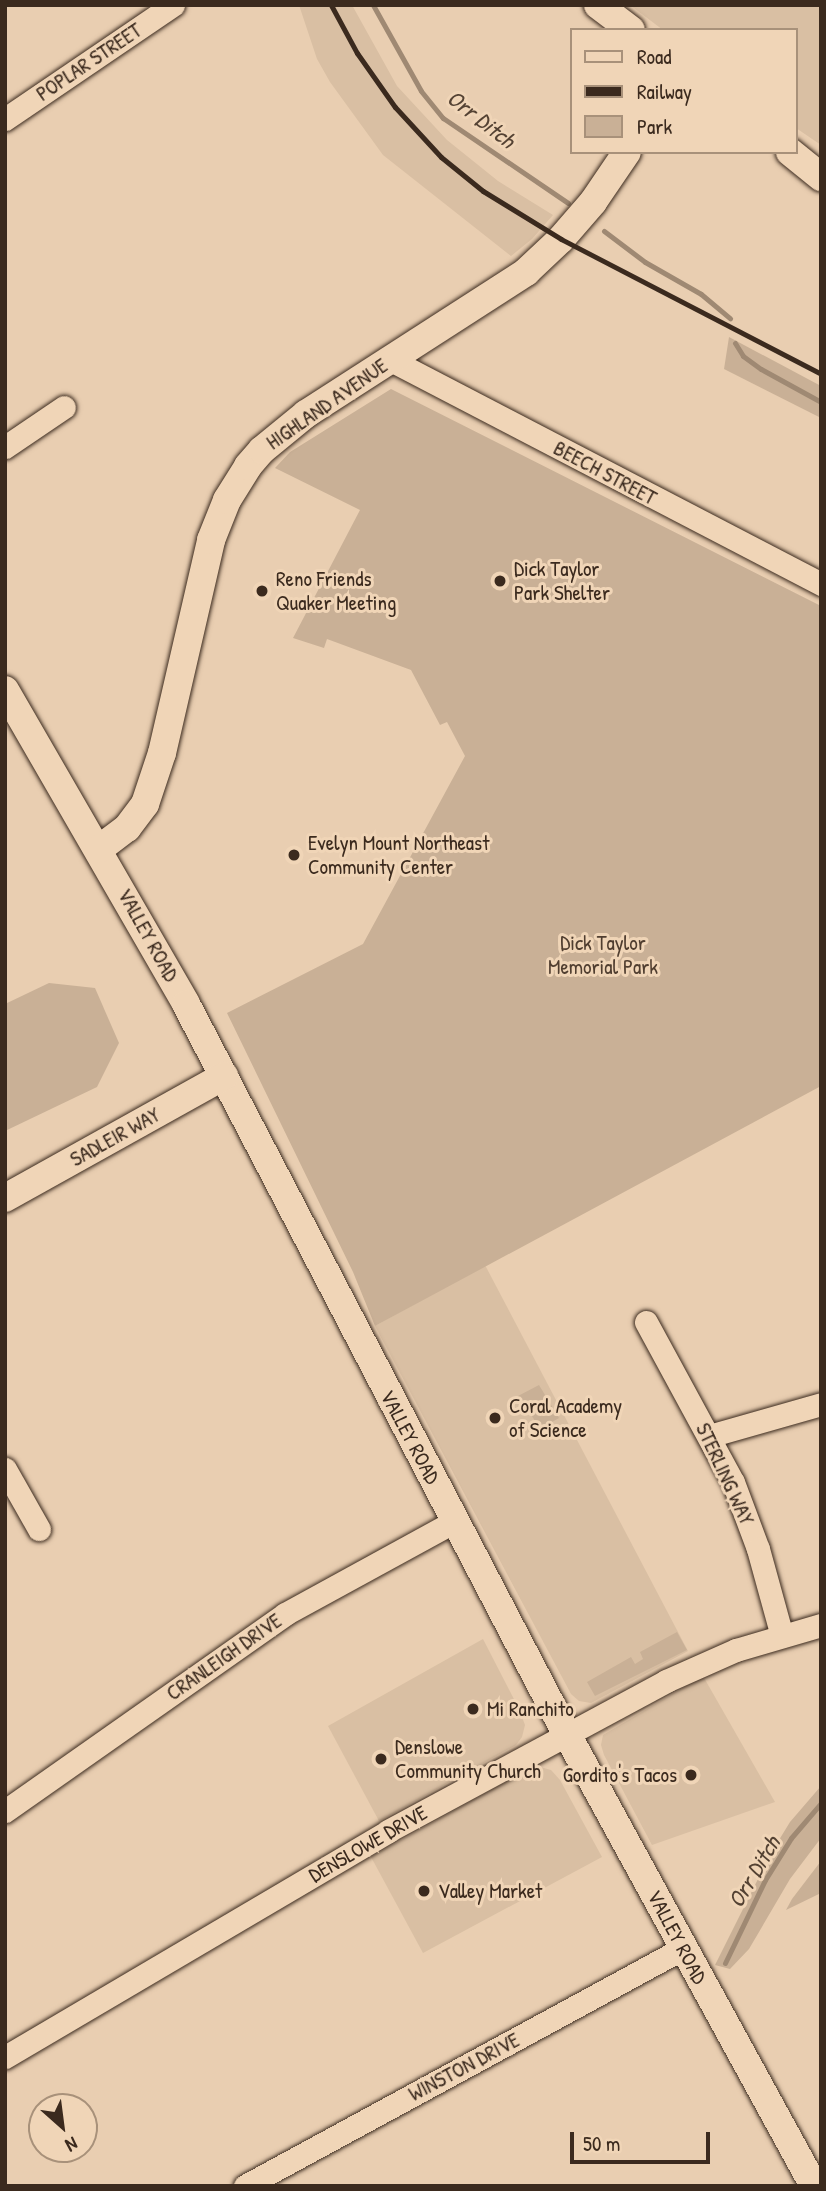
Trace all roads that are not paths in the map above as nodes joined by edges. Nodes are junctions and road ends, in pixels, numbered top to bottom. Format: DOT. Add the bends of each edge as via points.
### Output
graph roads {
  1 [pos="173,5"];
  2 [pos="598,5"];
  3 [pos="628,28"];
  4 [pos="5,119"];
  5 [pos="626,154"];
  6 [pos="792,154"];
  7 [pos="821,177"];
  8 [pos="391,360"];
  9 [pos="64,407"];
  10 [pos="5,447"];
  11 [pos="821,584"];
  12 [pos="5,690"];
  13 [pos="99,849"];
  14 [pos="224,1076"];
  15 [pos="5,1198"];
  16 [pos="646,1322"];
  17 [pos="821,1404"];
  18 [pos="709,1436"];
  19 [pos="5,1469"];
  20 [pos="455,1521"];
  21 [pos="39,1529"];
  22 [pos="821,1625"];
  23 [pos="782,1636"];
  24 [pos="567,1734"];
  25 [pos="5,1811"];
  26 [pos="683,1948"];
  27 [pos="5,2057"];
  28 [pos="245,2186"];
  29 [pos="818,2186"];
  1 -- 4 [label="street, POPLAR STREET"];
  2 -- 3 [label="street"];
  5 -- 8 [label="street, HIGHLAND AVENUE" via="593,202 526,272"];
  6 -- 7 [label="street"];
  8 -- 11 [label="street, BEECH STREET"];
  8 -- 13 [label="street, HIGHLAND AVENUE" via="280,434 238,481 205,558 152,785 137,818"];
  9 -- 10 [label="street"];
  12 -- 13 [label="street, VALLEY ROAD"];
  13 -- 14 [label="street, VALLEY ROAD"];
  14 -- 15 [label="street, SADLEIR WAY"];
  14 -- 20 [label="street, VALLEY ROAD"];
  16 -- 18 [label="street, STERLING WAY"];
  17 -- 18 [label="street"];
  18 -- 23 [label="street, STERLING WAY" via="747,1515"];
  19 -- 21 [label="street"];
  20 -- 24 [label="street, VALLEY ROAD"];
  20 -- 25 [label="street, CRANLEIGH DRIVE" via="285,1614"];
  22 -- 23 [label="street, DENSLOWE DRIVE"];
  23 -- 24 [label="street, DENSLOWE DRIVE" via="702,1662"];
  24 -- 26 [label="street, VALLEY ROAD"];
  24 -- 27 [label="street, DENSLOWE DRIVE" via="388,1831"];
  26 -- 28 [label="street, WINSTON DRIVE"];
  26 -- 29 [label="street, VALLEY ROAD"];
}
